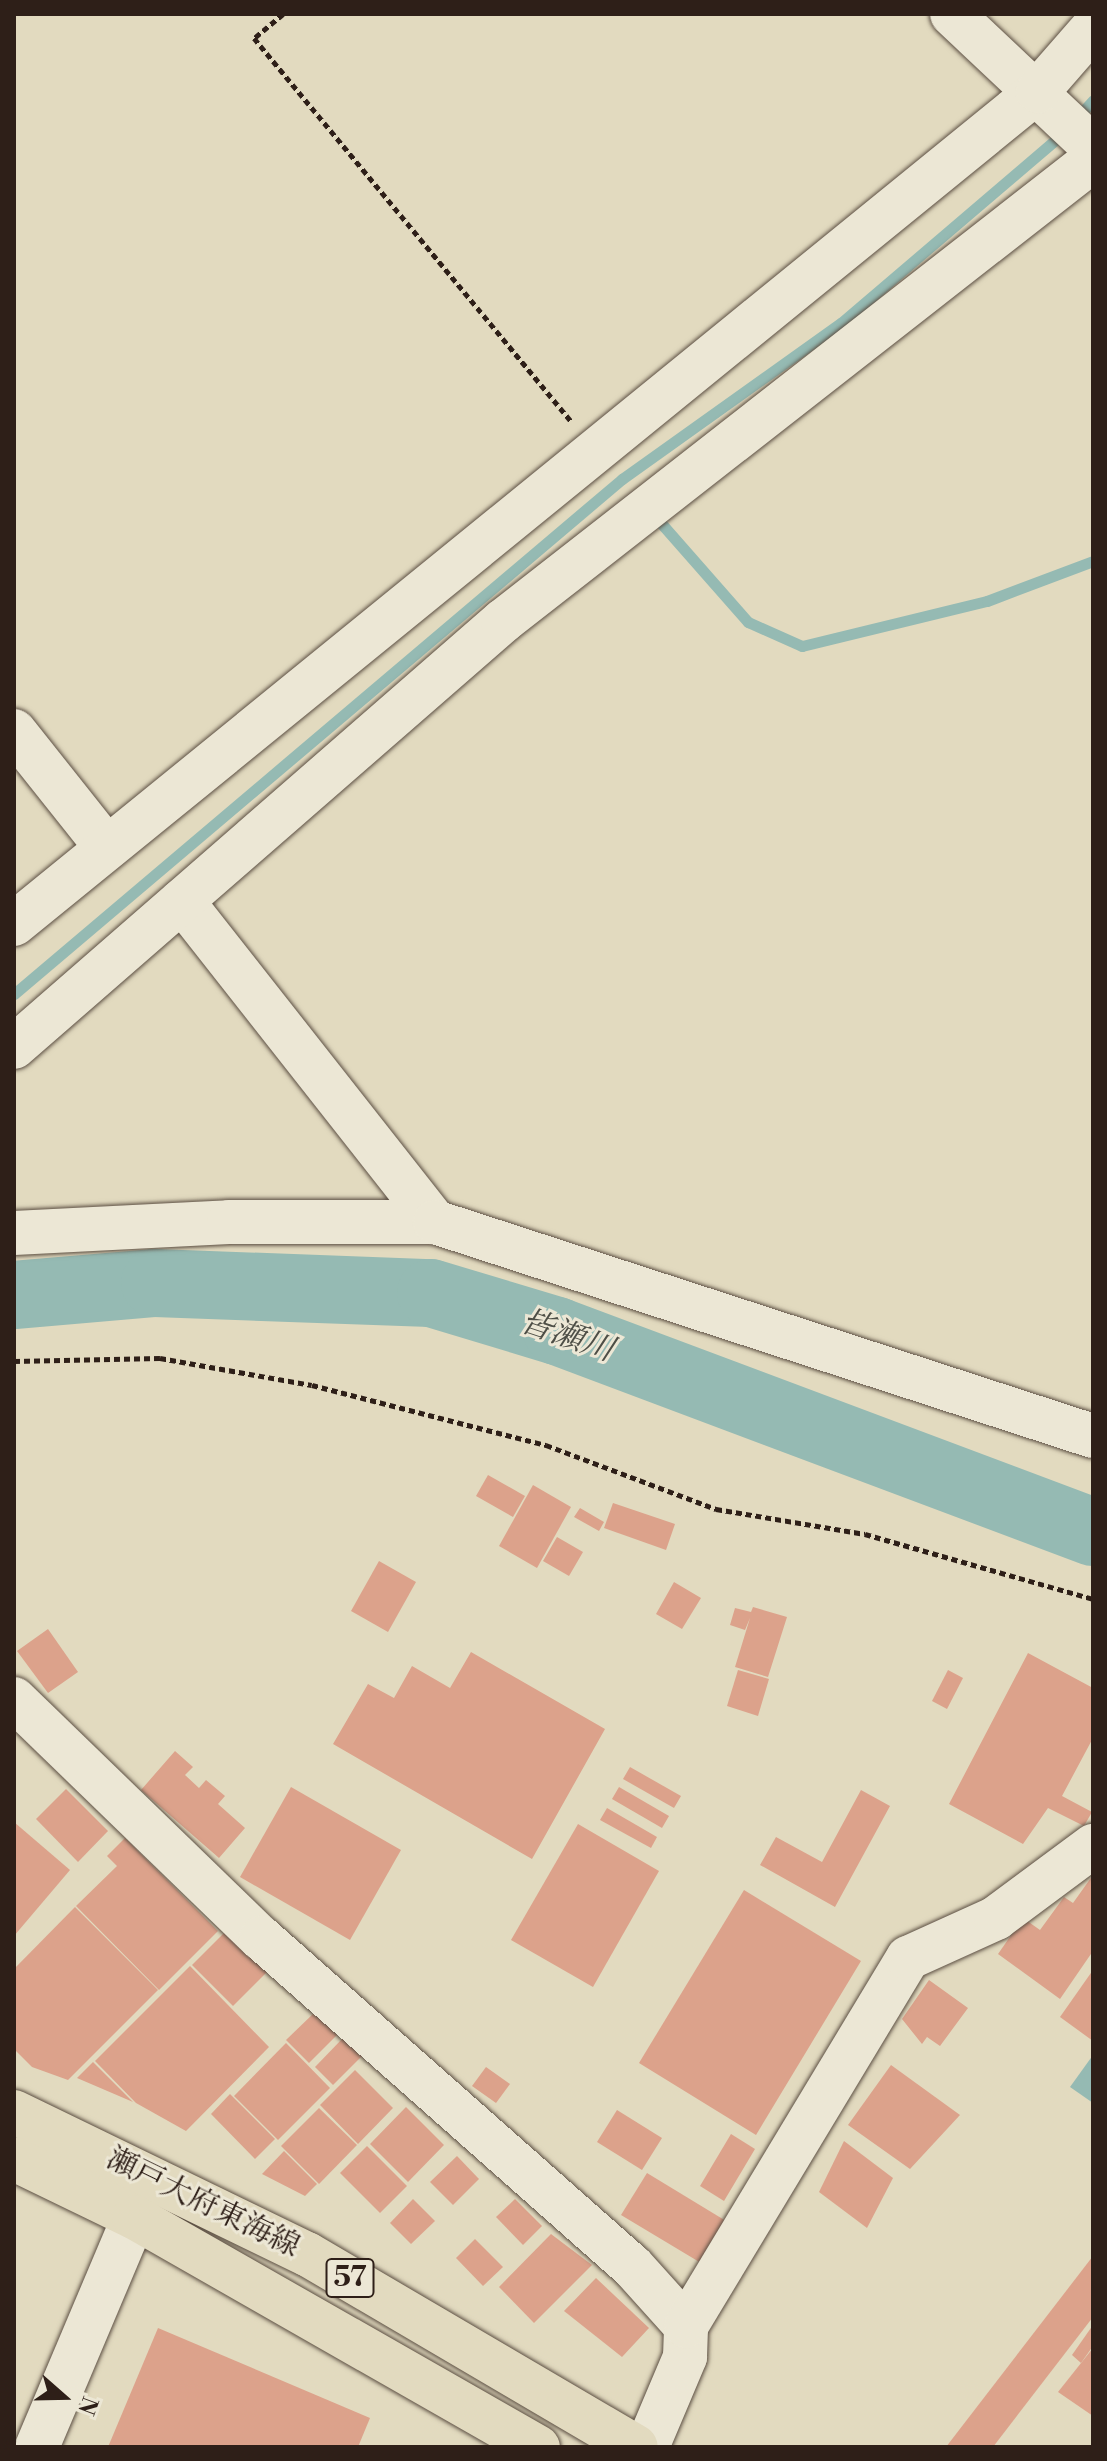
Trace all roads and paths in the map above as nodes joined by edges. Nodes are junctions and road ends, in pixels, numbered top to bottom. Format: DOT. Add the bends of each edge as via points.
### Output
graph roads {
  1 [pos="283,14"];
  2 [pos="952,14"];
  3 [pos="1093,28"];
  4 [pos="1038,91"];
  5 [pos="1089,148"];
  6 [pos="596,451"];
  7 [pos="14,731"];
  8 [pos="107,848"];
  9 [pos="182,901"];
  10 [pos="14,924"];
  11 [pos="14,1047"];
  12 [pos="435,1222"];
  13 [pos="14,1233"];
  14 [pos="14,1361"];
  15 [pos="1093,1436"];
  16 [pos="1093,1599"];
  17 [pos="14,1699"];
  18 [pos="1093,1846"];
  19 [pos="14,2112"];
  20 [pos="16,2165"];
  21 [pos="134,2217"];
  22 [pos="686,2326"];
  23 [pos="37,2447"];
  24 [pos="538,2447"];
  25 [pos="636,2447"];
  26 [pos="647,2447"];
  1 -- 6 [label="path" via="254,38"];
  2 -- 4 [label="street"];
  3 -- 4 [label="street"];
  4 -- 5 [label="street"];
  4 -- 6 [label="street"];
  5 -- 9 [label="street" via="503,621"];
  6 -- 8 [label="street" via="474,542"];
  7 -- 8 [label="street"];
  8 -- 10 [label="street"];
  9 -- 11 [label="street"];
  9 -- 12 [label="street"];
  12 -- 13 [label="street" via="229,1222"];
  12 -- 15 [label="street"];
  14 -- 16 [label="path" via="160,1358 312,1385 546,1445 716,1509 865,1534"];
  17 -- 22 [label="street" via="261,1938 632,2266"];
  18 -- 22 [label="street" via="996,1918 908,1958"];
  19 -- 25 [label="main road, 瀬戸大府東海線 / 57" via="307,2254"];
  20 -- 21 [label="main road, 瀬戸大府東海線 / 57"];
  21 -- 23 [label="street"];
  21 -- 24 [label="main road, 瀬戸大府東海線 / 57"];
  22 -- 26 [label="street" via="685,2357"];
}
